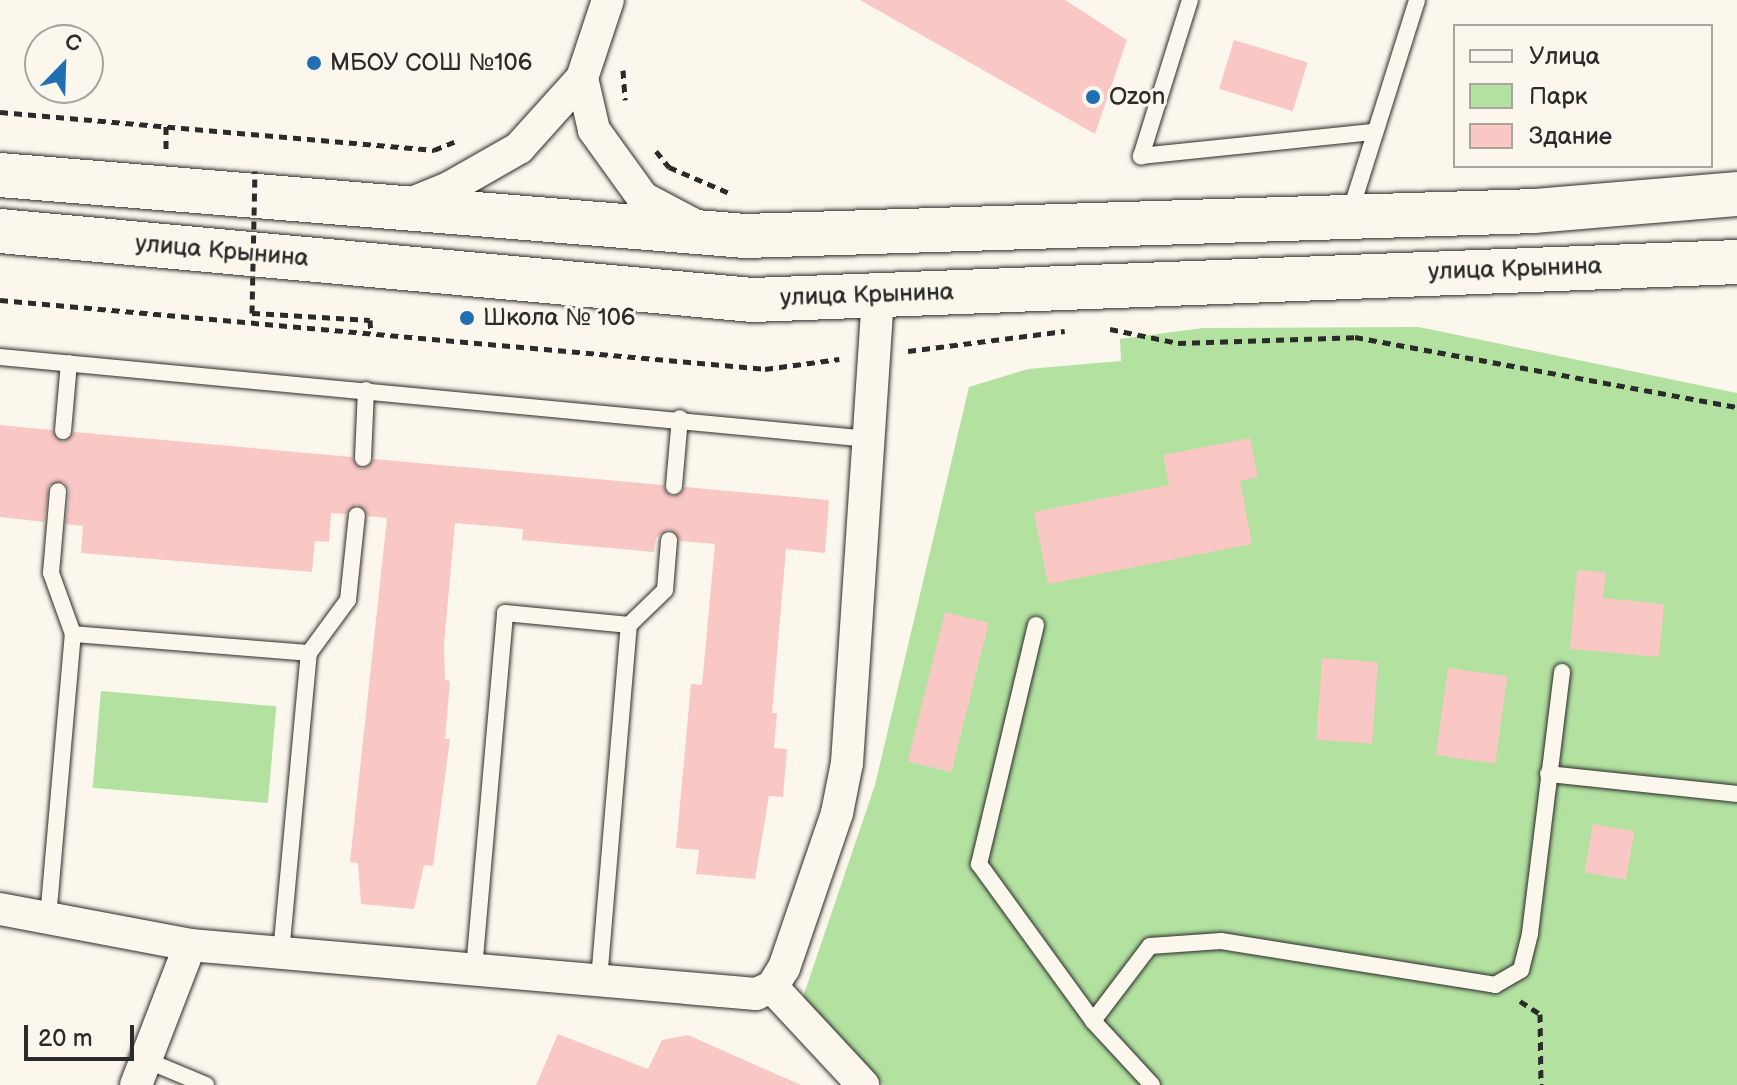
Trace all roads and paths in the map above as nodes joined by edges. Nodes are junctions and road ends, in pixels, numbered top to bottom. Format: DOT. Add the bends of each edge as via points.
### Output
graph roads {
  1 [pos="608,0"];
  2 [pos="1190,0"];
  3 [pos="1417,0"];
  4 [pos="582,78"];
  5 [pos="1372,132"];
  6 [pos="255,171"];
  7 [pos="0,175"];
  8 [pos="1737,194"];
  9 [pos="401,207"];
  10 [pos="1349,217"];
  11 [pos="0,231"];
  12 [pos="710,233"];
  13 [pos="1737,262"];
  14 [pos="878,294"];
  15 [pos="1101,327"];
  16 [pos="371,333"];
  17 [pos="0,357"];
  18 [pos="69,363"];
  19 [pos="366,390"];
  20 [pos="1737,407"];
  21 [pos="680,418"];
  22 [pos="63,431"];
  23 [pos="869,439"];
  24 [pos="363,458"];
  25 [pos="674,486"];
  26 [pos="58,491"];
  27 [pos="357,515"];
  28 [pos="669,540"];
  29 [pos="629,625"];
  30 [pos="1036,625"];
  31 [pos="73,634"];
  32 [pos="309,653"];
  33 [pos="1562,672"];
  34 [pos="1548,774"];
  35 [pos="1737,794"];
  36 [pos="0,909"];
  37 [pos="48,918"];
  38 [pos="190,945"];
  39 [pos="281,953"];
  40 [pos="474,969"];
  41 [pos="599,980"];
  42 [pos="1495,985"];
  43 [pos="772,987"];
  44 [pos="1093,1021"];
  45 [pos="141,1072"];
  46 [pos="206,1085"];
  47 [pos="863,1085"];
  48 [pos="1152,1085"];
  49 [pos="1541,1085"];
  1 -- 4 [label="street"];
  2 -- 5 [label="lane" via="1141,156"];
  3 -- 5 [label="lane"];
  4 -- 9 [label="street" via="519,148 449,188"];
  4 -- 12 [label="street" via="594,130 643,198"];
  5 -- 10 [label="lane"];
  6 -- 16 [label="path, bridge" via="252,313 370,320"];
  7 -- 9 [label="main road"];
  8 -- 10 [label="main road" via="1534,211"];
  9 -- 12 [label="main road"];
  10 -- 12 [label="main road"];
  11 -- 14 [label="main road, улица Крынина" via="753,300"];
  13 -- 14 [label="main road, улица Крынина"];
  14 -- 23 [label="street"];
  15 -- 20 [label="path" via="1178,343 1355,337"];
  17 -- 18 [label="lane"];
  18 -- 19 [label="lane"];
  18 -- 22 [label="lane"];
  19 -- 21 [label="lane"];
  19 -- 24 [label="lane"];
  21 -- 23 [label="lane"];
  21 -- 25 [label="lane"];
  23 -- 43 [label="street" via="847,763 837,813 784,968"];
  26 -- 31 [label="lane" via="51,573"];
  27 -- 32 [label="lane" via="348,600"];
  28 -- 29 [label="lane" via="665,590"];
  29 -- 40 [label="lane" via="505,613"];
  29 -- 41 [label="lane"];
  30 -- 44 [label="lane" via="979,864"];
  31 -- 32 [label="lane"];
  31 -- 37 [label="lane"];
  32 -- 39 [label="lane"];
  33 -- 34 [label="lane"];
  34 -- 35 [label="lane"];
  34 -- 42 [label="lane" via="1521,970"];
  36 -- 37 [label="street"];
  37 -- 38 [label="street"];
  38 -- 39 [label="street"];
  38 -- 45 [label="street"];
  39 -- 40 [label="street"];
  40 -- 41 [label="street"];
  41 -- 43 [label="street" via="756,994"];
  42 -- 44 [label="lane" via="1221,941 1150,946"];
  42 -- 49 [label="path" via="1540,1014"];
  43 -- 47 [label="street"];
  44 -- 48 [label="lane"];
  45 -- 46 [label="lane"];
}
